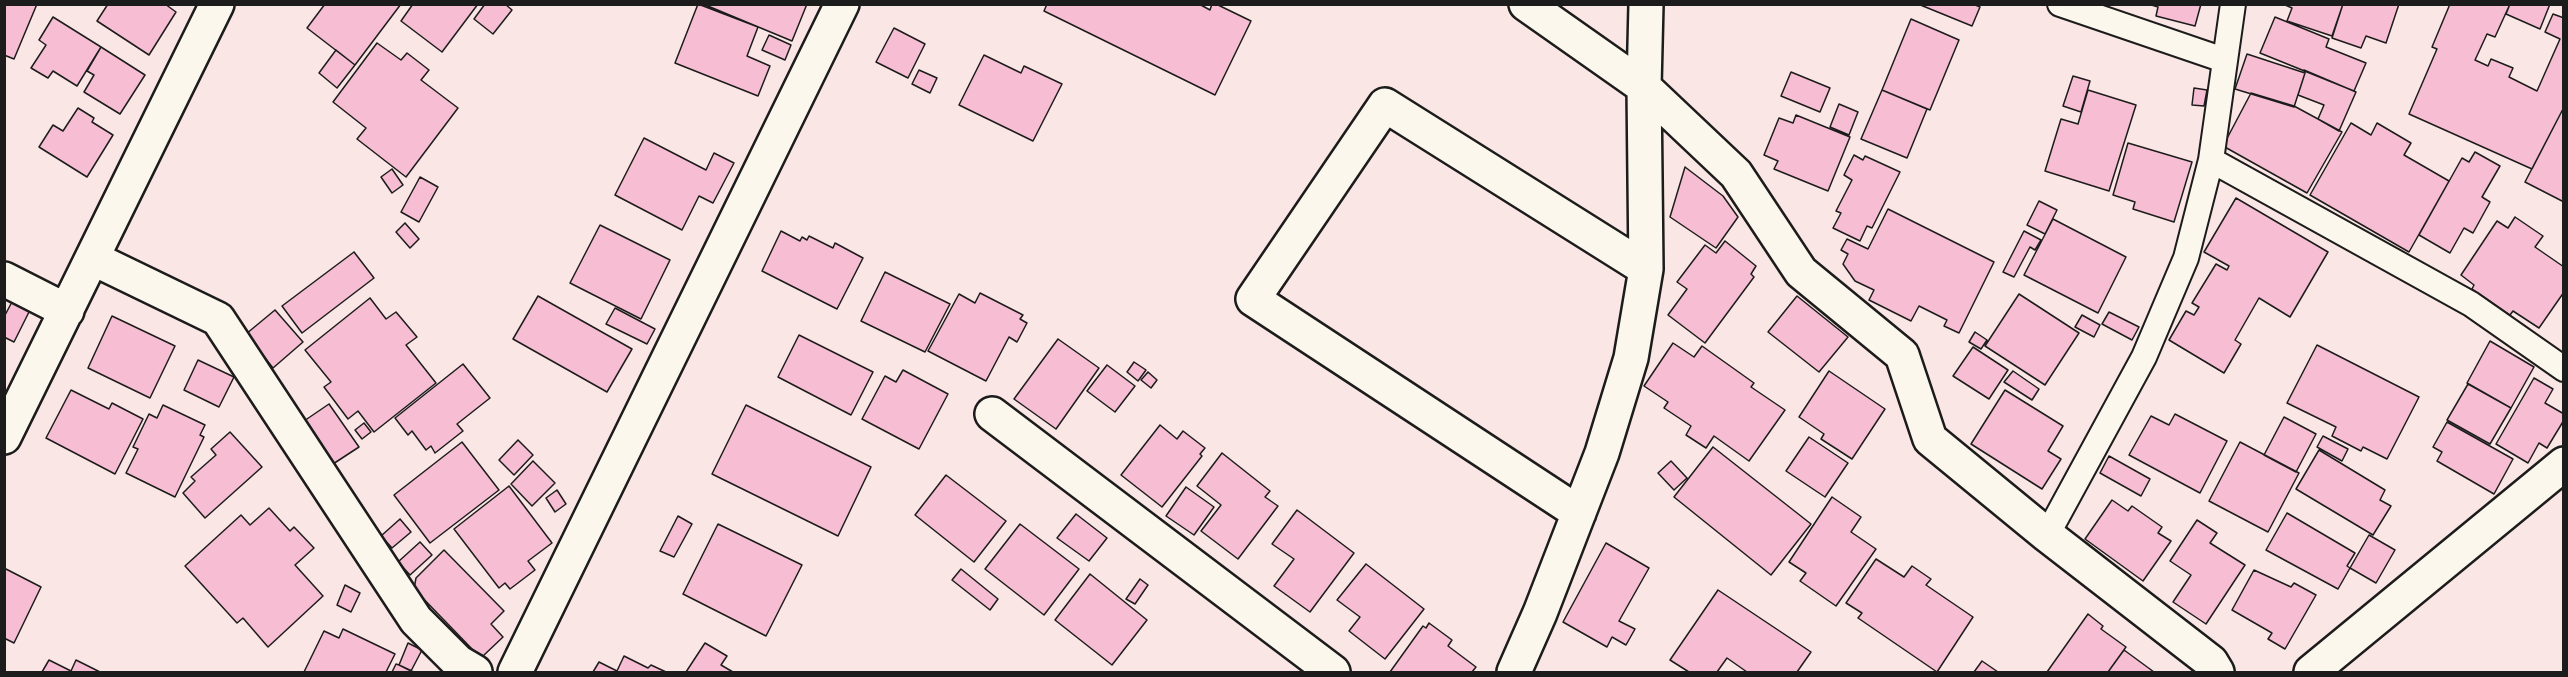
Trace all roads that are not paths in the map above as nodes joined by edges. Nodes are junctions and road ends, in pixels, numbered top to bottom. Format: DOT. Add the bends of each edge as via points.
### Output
graph roads {
  1 [pos="217,4"];
  2 [pos="842,4"];
  3 [pos="1526,4"];
  4 [pos="1646,4"];
  5 [pos="2060,4"];
  6 [pos="2233,4"];
  7 [pos="2224,60"];
  8 [pos="1644,87"];
  9 [pos="2211,160"];
  10 [pos="92,258"];
  11 [pos="1646,269"];
  12 [pos="4,279"];
  13 [pos="67,312"];
  14 [pos="2564,369"];
  15 [pos="992,414"];
  16 [pos="4,437"];
  17 [pos="2564,464"];
  18 [pos="1579,513"];
  19 [pos="2047,535"];
  20 [pos="475,672"];
  21 [pos="515,672"];
  22 [pos="1333,672"];
  23 [pos="1514,672"];
  24 [pos="2217,672"];
  25 [pos="2310,672"];
  1 -- 10 [label="street"];
  2 -- 21 [label="street"];
  3 -- 8 [label="street"];
  4 -- 8 [label="street"];
  5 -- 7 [label="lane"];
  6 -- 7 [label="lane"];
  7 -- 9 [label="lane"];
  8 -- 11 [label="street"];
  8 -- 19 [label="street" via="1736,174 1801,272 1902,355 1930,439"];
  9 -- 14 [label="lane" via="2471,304"];
  9 -- 19 [label="lane" via="2186,258 2153,335"];
  10 -- 13 [label="street"];
  10 -- 20 [label="street" via="219,319 416,620 458,662"];
  11 -- 18 [label="street" via="1631,358"];
  11 -- 18 [label="street" via="1385,105 1253,299"];
  12 -- 13 [label="street"];
  13 -- 16 [label="street"];
  15 -- 22 [label="street"];
  17 -- 25 [label="street"];
  18 -- 23 [label="street"];
  19 -- 24 [label="street" via="2211,662"];
}
